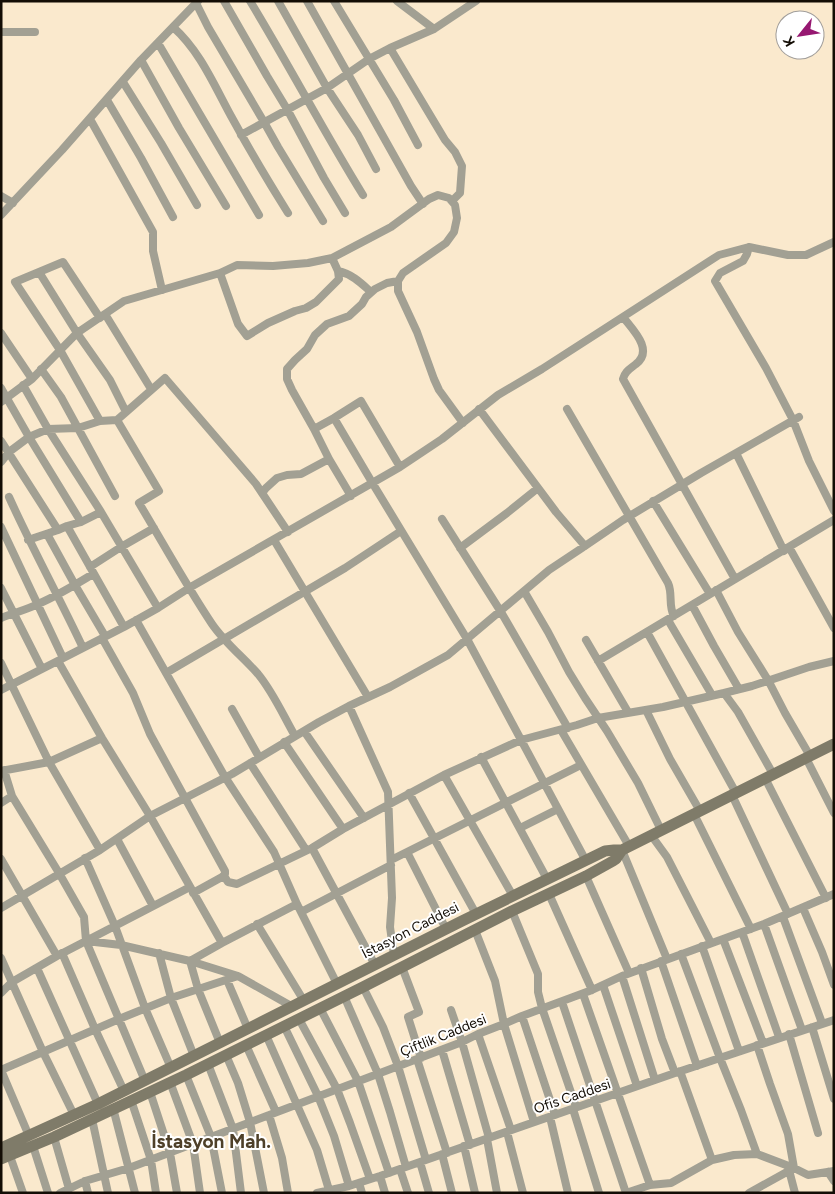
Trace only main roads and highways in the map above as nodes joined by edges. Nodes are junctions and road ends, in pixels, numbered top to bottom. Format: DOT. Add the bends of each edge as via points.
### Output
graph roads {
  1 [pos="834,744"];
  2 [pos="625,848"];
  3 [pos="127,1096"];
  4 [pos="31,1141"];
  5 [pos="4,1154"];
  1 -- 2 [label="main road, İstasyon Caddesi"];
  2 -- 3 [label="main road, İstasyon Caddesi" via="605,851 476,914 145,1080"];
  2 -- 3 [label="main road" via="616,859 586,876 186,1075 150,1092"];
  3 -- 4 [label="main road, İstasyon Caddesi" via="74,1115"];
  3 -- 4 [label="main road" via="114,1108 54,1137"];
  4 -- 5 [label="main road, İstasyon Caddesi"];
}
